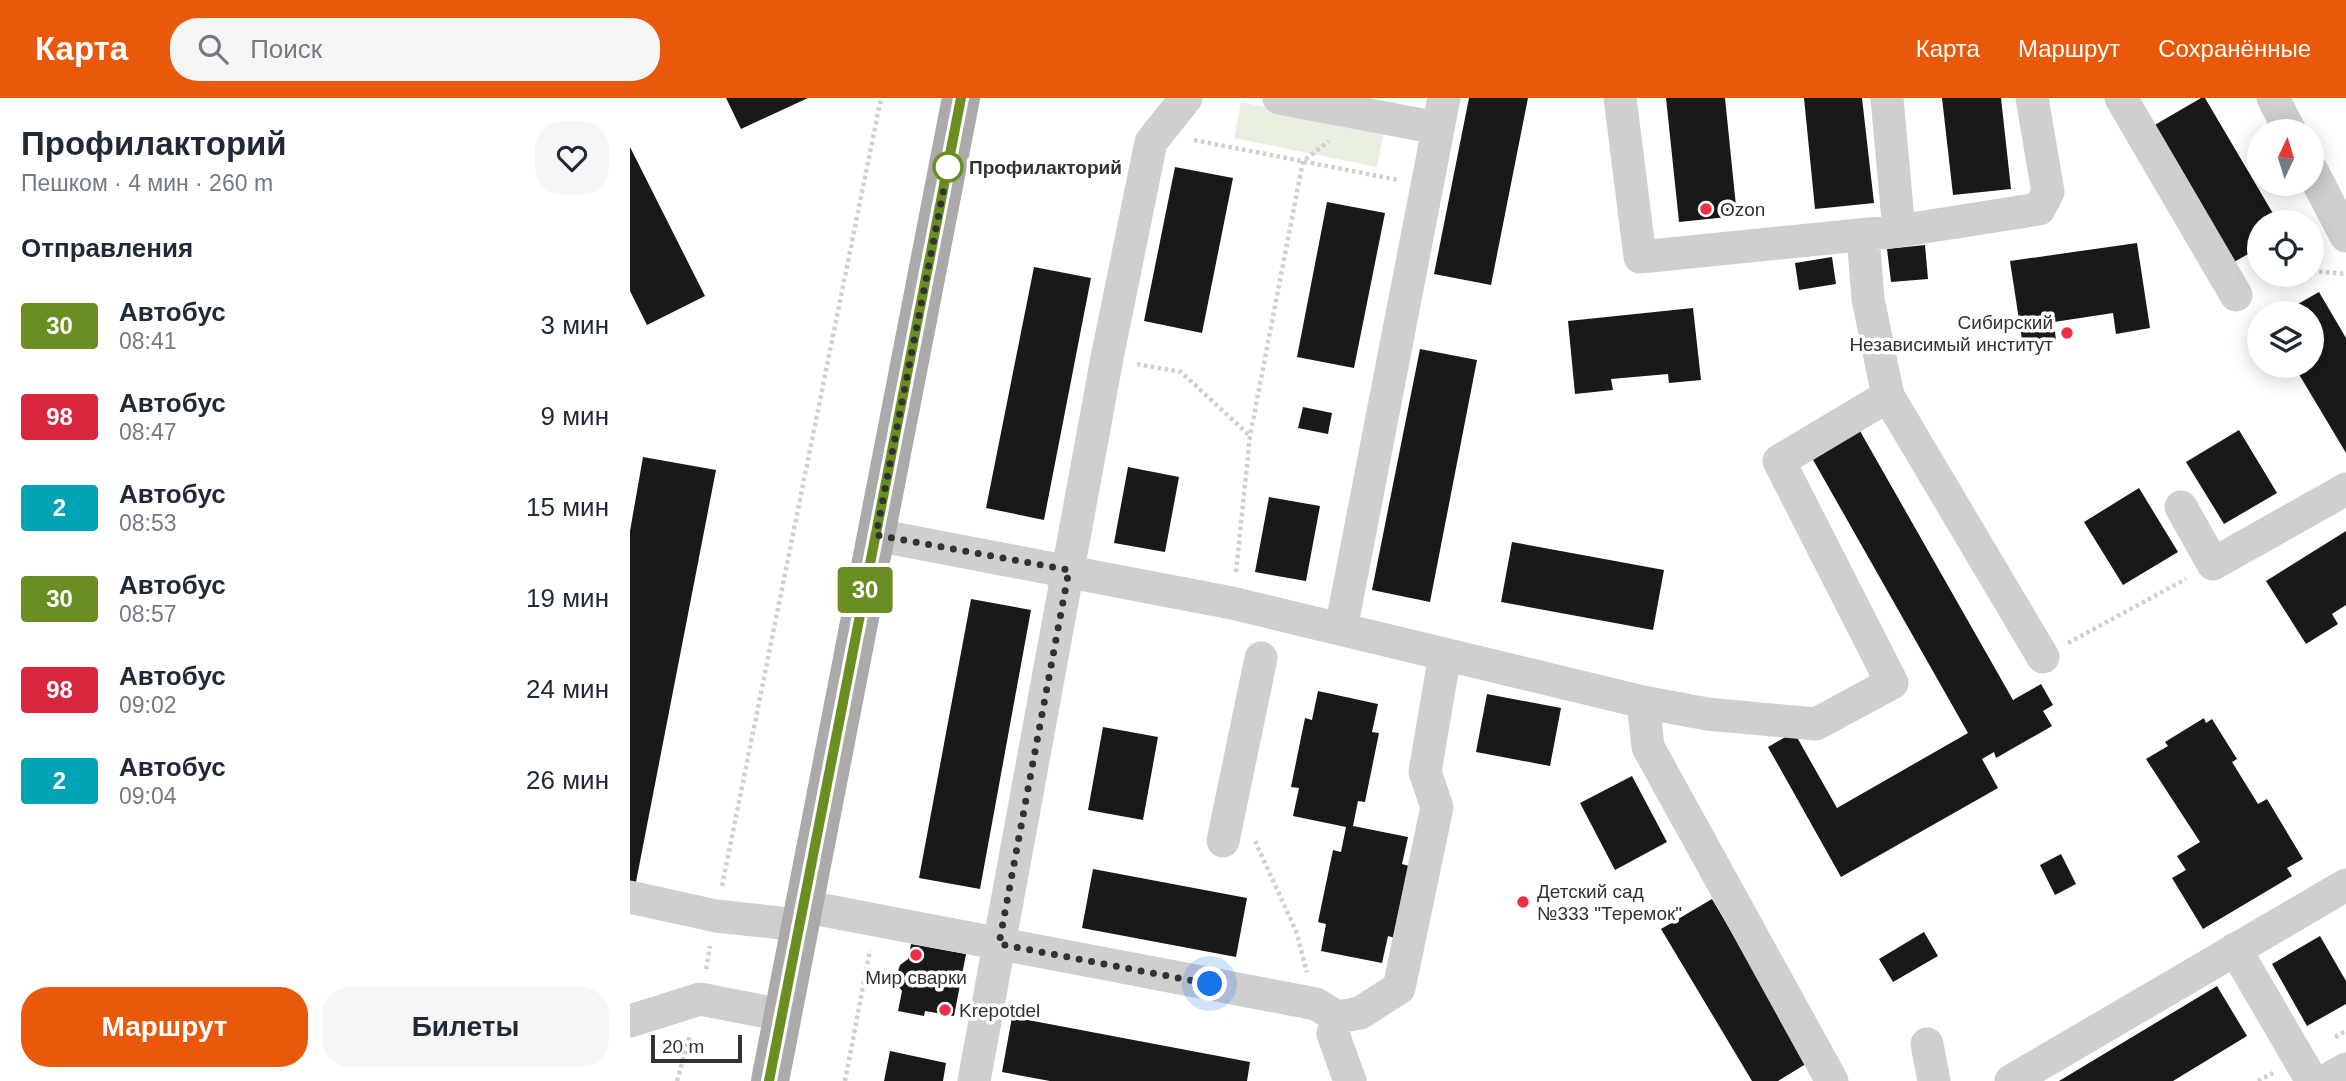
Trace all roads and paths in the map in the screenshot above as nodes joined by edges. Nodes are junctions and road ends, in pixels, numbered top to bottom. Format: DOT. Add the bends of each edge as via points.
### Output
graph roads {
  1 [pos="881,98"];
  2 [pos="961,98"];
  3 [pos="1186,98"];
  4 [pos="1279,98"];
  5 [pos="1620,98"];
  6 [pos="1887,98"];
  7 [pos="2032,98"];
  8 [pos="2121,98"];
  9 [pos="2273,98"];
  10 [pos="1441,113"];
  11 [pos="2284,119"];
  12 [pos="1157,132"];
  13 [pos="1303,161"];
  14 [pos="1427,186"];
  15 [pos="2324,194"];
  16 [pos="1899,231"];
  17 [pos="1863,236"];
  18 [pos="2346,236"];
  19 [pos="2324,272"];
  20 [pos="2346,274"];
  21 [pos="2236,295"];
  22 [pos="1107,358"];
  23 [pos="1888,396"];
  24 [pos="1250,436"];
  25 [pos="2346,489"];
  26 [pos="2181,507"];
  27 [pos="876,535"];
  28 [pos="2213,564"];
  29 [pos="1069,570"];
  30 [pos="1232,603"];
  31 [pos="1341,629"];
  32 [pos="1445,654"];
  33 [pos="2043,657"];
  34 [pos="1261,658"];
  35 [pos="1643,702"];
  36 [pos="1233,791"];
  37 [pos="1223,841"];
  38 [pos="2342,895"];
  39 [pos="630,897"];
  40 [pos="716,916"];
  41 [pos="800,916"];
  42 [pos="876,921"];
  43 [pos="999,944"];
  44 [pos="2235,949"];
  45 [pos="700,999"];
  46 [pos="1327,1010"];
  47 [pos="782,1015"];
  48 [pos="630,1021"];
  49 [pos="1927,1044"];
  50 [pos="2346,1069"];
  51 [pos="677,1081"];
  52 [pos="769,1081"];
  53 [pos="845,1081"];
  54 [pos="974,1081"];
  55 [pos="1350,1081"];
  56 [pos="1832,1081"];
  57 [pos="1934,1081"];
  58 [pos="2011,1081"];
  59 [pos="2312,1081"];
  60 [pos="2325,1081"];
  1 -- 40 [label="path"];
  2 -- 27 [label="main road"];
  3 -- 12 [label="street"];
  4 -- 10 [label="street"];
  5 -- 17 [label="street" via="1640,257"];
  6 -- 16 [label="street"];
  7 -- 16 [label="street" via="2048,192 2039,209"];
  8 -- 21 [label="street"];
  9 -- 11 [label="street"];
  10 -- 14 [label="street"];
  12 -- 13 [label="path"];
  12 -- 22 [label="street" via="1151,142"];
  13 -- 14 [label="path"];
  13 -- 24 [label="path"];
  14 -- 31 [label="street"];
  15 -- 18 [label="street"];
  16 -- 17 [label="street"];
  17 -- 23 [label="street" via="1868,299"];
  19 -- 20 [label="path"];
  22 -- 24 [label="path" via="1181,372"];
  22 -- 29 [label="street"];
  23 -- 33 [label="street"];
  23 -- 35 [label="street" via="1779,461 1892,684 1815,724 1707,714"];
  24 -- 30 [label="path"];
  25 -- 28 [label="street"];
  26 -- 28 [label="street"];
  27 -- 29 [label="street"];
  27 -- 41 [label="main road"];
  28 -- 33 [label="path"];
  29 -- 30 [label="street"];
  29 -- 43 [label="street"];
  30 -- 31 [label="street"];
  31 -- 32 [label="street"];
  32 -- 35 [label="street"];
  32 -- 46 [label="street" via="1424,772 1437,807 1399,988 1360,1013"];
  34 -- 36 [label="street"];
  35 -- 56 [label="street" via="1648,747"];
  36 -- 37 [label="street"];
  36 -- 46 [label="path"];
  38 -- 44 [label="street"];
  39 -- 40 [label="street"];
  40 -- 41 [label="street"];
  40 -- 45 [label="path"];
  41 -- 42 [label="street"];
  41 -- 47 [label="main road"];
  42 -- 43 [label="street"];
  42 -- 53 [label="path"];
  43 -- 46 [label="street"];
  43 -- 54 [label="street"];
  44 -- 58 [label="street"];
  44 -- 59 [label="street"];
  45 -- 47 [label="street"];
  45 -- 48 [label="street"];
  45 -- 51 [label="path"];
  46 -- 55 [label="street"];
  47 -- 52 [label="main road"];
  49 -- 57 [label="street"];
  50 -- 60 [label="street"];
}
